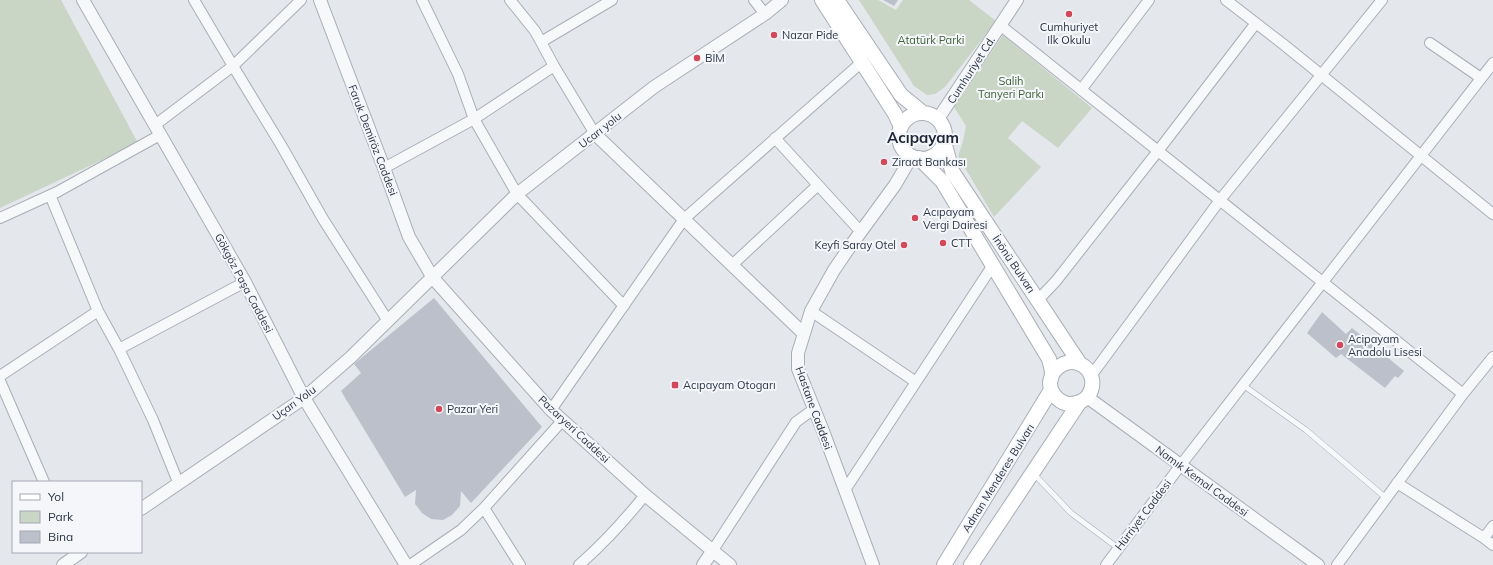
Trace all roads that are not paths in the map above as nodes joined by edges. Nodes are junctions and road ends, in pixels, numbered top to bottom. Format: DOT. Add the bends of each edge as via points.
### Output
graph roads {
  1 [pos="83,0"];
  2 [pos="194,0"];
  3 [pos="301,0"];
  4 [pos="320,0"];
  5 [pos="510,0"];
  6 [pos="612,0"];
  7 [pos="754,0"];
  8 [pos="782,0"];
  9 [pos="822,0"];
  10 [pos="837,0"];
  11 [pos="1017,0"];
  12 [pos="1149,0"];
  13 [pos="1227,0"];
  14 [pos="1382,0"];
  15 [pos="425,1"];
  16 [pos="766,14"];
  17 [pos="1256,22"];
  18 [pos="1000,25"];
  19 [pos="541,42"];
  20 [pos="1430,43"];
  21 [pos="862,62"];
  22 [pos="1493,63"];
  23 [pos="232,66"];
  24 [pos="554,66"];
  25 [pos="1322,75"];
  26 [pos="1481,78"];
  27 [pos="1081,90"];
  28 [pos="923,113"];
  29 [pos="474,119"];
  30 [pos="938,119"];
  31 [pos="901,127"];
  32 [pos="157,130"];
  33 [pos="595,134"];
  34 [pos="775,138"];
  35 [pos="944,141"];
  36 [pos="1158,151"];
  37 [pos="1421,155"];
  38 [pos="916,157"];
  39 [pos="384,168"];
  40 [pos="818,184"];
  41 [pos="517,194"];
  42 [pos="50,195"];
  43 [pos="1220,200"];
  44 [pos="1493,214"];
  45 [pos="0,218"];
  46 [pos="684,219"];
  47 [pos="861,232"];
  48 [pos="732,265"];
  49 [pos="993,265"];
  50 [pos="433,278"];
  51 [pos="245,282"];
  52 [pos="1323,282"];
  53 [pos="1038,300"];
  54 [pos="624,306"];
  55 [pos="98,310"];
  56 [pos="811,311"];
  57 [pos="388,321"];
  58 [pos="803,333"];
  59 [pos="119,349"];
  60 [pos="1493,357"];
  61 [pos="1080,364"];
  62 [pos="1052,374"];
  63 [pos="0,376"];
  64 [pos="1091,376"];
  65 [pos="0,381"];
  66 [pos="916,382"];
  67 [pos="1243,385"];
  68 [pos="1051,390"];
  69 [pos="1463,394"];
  70 [pos="304,398"];
  71 [pos="1083,400"];
  72 [pos="814,409"];
  73 [pos="551,410"];
  74 [pos="562,421"];
  75 [pos="1180,466"];
  76 [pos="1032,473"];
  77 [pos="44,481"];
  78 [pos="178,482"];
  79 [pos="1397,483"];
  80 [pos="844,490"];
  81 [pos="645,495"];
  82 [pos="1386,498"];
  83 [pos="142,508"];
  84 [pos="484,508"];
  85 [pos="1493,526"];
  86 [pos="1484,538"];
  87 [pos="1493,545"];
  88 [pos="1118,548"];
  89 [pos="713,550"];
  90 [pos="80,553"];
  91 [pos="68,561"];
  92 [pos="406,565"];
  93 [pos="410,565"];
  94 [pos="520,565"];
  95 [pos="579,565"];
  96 [pos="703,565"];
  97 [pos="730,565"];
  98 [pos="873,565"];
  99 [pos="944,565"];
  100 [pos="971,565"];
  101 [pos="1106,565"];
  102 [pos="1318,565"];
  103 [pos="1337,565"];
  1 -- 32 [label="street, Gökgöz Paşa Caddesi"];
  2 -- 23 [label="street"];
  3 -- 23 [label="street"];
  4 -- 39 [label="street, Faruk Demiröz Caddesi"];
  5 -- 19 [label="street"];
  6 -- 19 [label="street"];
  7 -- 16 [label="street"];
  8 -- 16 [label="street, Ucarı yolu"];
  9 -- 21 [label="main road"];
  10 -- 28 [label="main road" via="900,95"];
  11 -- 18 [label="street, Cumhuriyet Cd."];
  12 -- 27 [label="street"];
  13 -- 17 [label="street"];
  14 -- 25 [label="street"];
  15 -- 29 [label="street" via="458,74"];
  16 -- 33 [label="street, Ucarı yolu" via="654,87"];
  17 -- 25 [label="street"];
  17 -- 36 [label="street"];
  18 -- 27 [label="street"];
  18 -- 30 [label="street, Cumhuriyet Cd."];
  19 -- 24 [label="street"];
  20 -- 26 [label="street"];
  21 -- 31 [label="main road"];
  21 -- 34 [label="street"];
  22 -- 26 [label="street, Hürriyet Caddesi"];
  23 -- 32 [label="street"];
  23 -- 57 [label="street" via="323,219"];
  24 -- 29 [label="street"];
  24 -- 33 [label="street"];
  25 -- 37 [label="street"];
  25 -- 43 [label="street"];
  26 -- 37 [label="street, Hürriyet Caddesi"];
  27 -- 36 [label="street"];
  28 -- 30 [label="main road"];
  28 -- 31 [label="main road" via="910,117"];
  29 -- 39 [label="street"];
  29 -- 41 [label="street"];
  30 -- 35 [label="main road" via="944,133"];
  31 -- 38 [label="main road" via="900,141 907,153"];
  32 -- 42 [label="street"];
  32 -- 51 [label="street, Gökgöz Paşa Caddesi"];
  33 -- 41 [label="street, Ucarı yolu"];
  33 -- 46 [label="street"];
  34 -- 40 [label="street"];
  34 -- 46 [label="street"];
  35 -- 38 [label="main road" via="938,152 932,156"];
  35 -- 53 [label="main road, İnönü Bulvarı" via="952,170"];
  36 -- 43 [label="street"];
  36 -- 53 [label="street" via="1056,281"];
  37 -- 44 [label="street"];
  37 -- 52 [label="street, Hürriyet Caddesi"];
  38 -- 47 [label="street, Hastane Caddesi"];
  38 -- 49 [label="main road, İnönü Bulvarı" via="942,181"];
  39 -- 50 [label="street, Faruk Demiröz Caddesi" via="409,237"];
  40 -- 47 [label="street"];
  40 -- 48 [label="street"];
  41 -- 50 [label="street, Ucarı yolu"];
  41 -- 54 [label="street"];
  42 -- 45 [label="street"];
  42 -- 55 [label="street"];
  43 -- 52 [label="street"];
  43 -- 64 [label="street"];
  46 -- 48 [label="street"];
  46 -- 54 [label="street"];
  47 -- 56 [label="street, Hastane Caddesi" via="834,270"];
  48 -- 58 [label="street"];
  49 -- 62 [label="main road, İnönü Bulvarı" via="1049,359"];
  49 -- 66 [label="street"];
  50 -- 57 [label="street, Uçarı Yolu"];
  50 -- 73 [label="street, Pazaryeri Caddesi"];
  51 -- 59 [label="street"];
  51 -- 70 [label="street, Gökgöz Paşa Caddesi"];
  52 -- 67 [label="street, Hürriyet Caddesi"];
  52 -- 69 [label="street"];
  53 -- 61 [label="main road, İnönü Bulvarı"];
  54 -- 73 [label="street"];
  55 -- 59 [label="street"];
  55 -- 63 [label="street"];
  56 -- 58 [label="street, Hastane Caddesi"];
  56 -- 66 [label="street"];
  57 -- 70 [label="street, Uçarı Yolu"];
  58 -- 72 [label="street, Hastane Caddesi" via="798,353 798,369"];
  59 -- 78 [label="street" via="153,420"];
  60 -- 69 [label="street"];
  61 -- 62 [label="main road" via="1064,363"];
  61 -- 64 [label="main road" via="1087,368"];
  62 -- 68 [label="main road"];
  64 -- 71 [label="main road" via="1091,392"];
  65 -- 77 [label="street"];
  66 -- 80 [label="street"];
  67 -- 75 [label="street, Hürriyet Caddesi"];
  67 -- 82 [label="lane" via="1306,430"];
  68 -- 71 [label="main road" via="1062,402 1071,404"];
  68 -- 99 [label="main road, Adnan Menderes Bulvarı"];
  69 -- 79 [label="street"];
  70 -- 78 [label="street, Uçarı Yolu"];
  70 -- 92 [label="street, Gökgöz Paşa Caddesi"];
  71 -- 75 [label="street, Namık Kemal Caddesi"];
  71 -- 76 [label="main road"];
  72 -- 80 [label="street, Hastane Caddesi"];
  72 -- 89 [label="street" via="796,422"];
  73 -- 74 [label="street, Pazaryeri Caddesi"];
  74 -- 81 [label="street, Pazaryeri Caddesi"];
  74 -- 84 [label="street"];
  75 -- 88 [label="street, Hürriyet Caddesi"];
  75 -- 102 [label="street, Namık Kemal Caddesi"];
  76 -- 88 [label="lane" via="1071,513"];
  76 -- 100 [label="main road"];
  78 -- 83 [label="street, Uçarı Yolu"];
  79 -- 82 [label="street"];
  79 -- 86 [label="street"];
  80 -- 98 [label="street, Hastane Caddesi"];
  81 -- 89 [label="street, Pazaryeri Caddesi"];
  81 -- 95 [label="street" via="624,521"];
  82 -- 103 [label="street"];
  84 -- 93 [label="street" via="461,530"];
  84 -- 94 [label="street"];
  85 -- 86 [label="street"];
  86 -- 87 [label="street"];
  88 -- 101 [label="street, Hürriyet Caddesi"];
  89 -- 96 [label="street"];
  89 -- 97 [label="street, Pazaryeri Caddesi"];
  90 -- 91 [label="street"];
}
